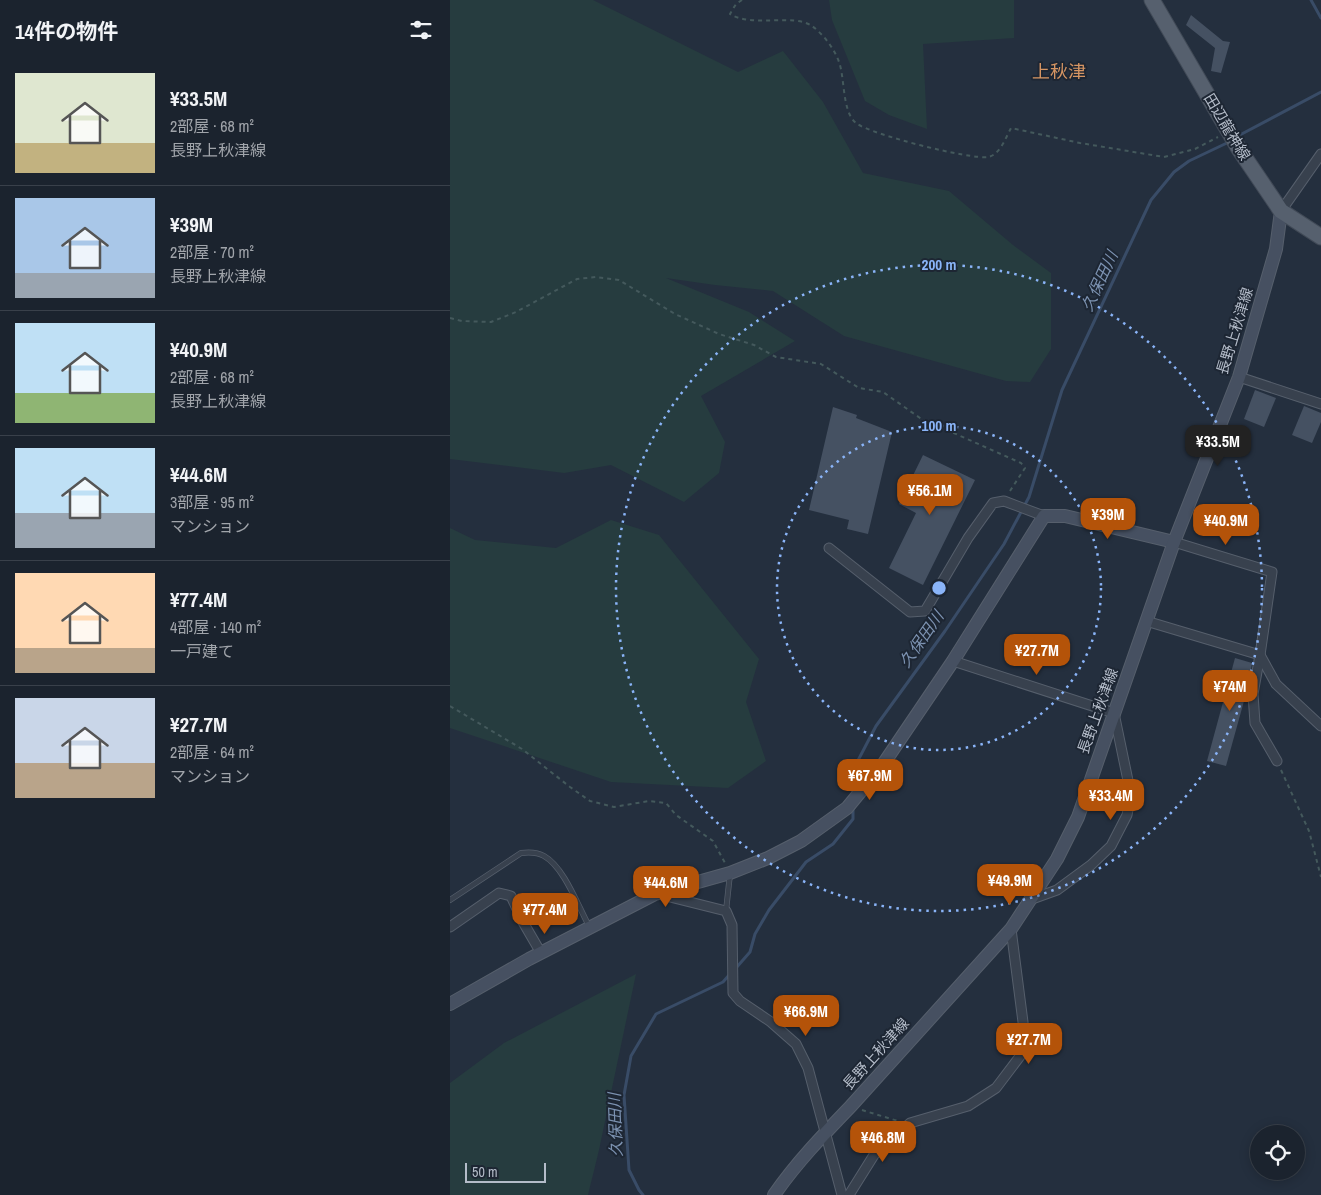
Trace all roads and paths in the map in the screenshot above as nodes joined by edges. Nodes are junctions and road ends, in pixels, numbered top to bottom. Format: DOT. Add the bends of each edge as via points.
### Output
graph roads {
  1 [pos="742,0"];
  2 [pos="1152,0"];
  3 [pos="1230,132"];
  4 [pos="1321,154"];
  5 [pos="1281,211"];
  6 [pos="1321,237"];
  7 [pos="450,318"];
  8 [pos="1239,377"];
  9 [pos="1321,404"];
  10 [pos="1004,500"];
  11 [pos="1044,516"];
  12 [pos="1174,542"];
  13 [pos="830,548"];
  14 [pos="1146,621"];
  15 [pos="1260,655"];
  16 [pos="953,661"];
  17 [pos="450,706"];
  18 [pos="1114,713"];
  19 [pos="1321,726"];
  20 [pos="1277,761"];
  21 [pos="730,873"];
  22 [pos="1321,877"];
  23 [pos="655,894"];
  24 [pos="1032,899"];
  25 [pos="450,900"];
  26 [pos="726,911"];
  27 [pos="450,927"];
  28 [pos="589,927"];
  29 [pos="1011,929"];
  30 [pos="541,953"];
  31 [pos="450,1004"];
  32 [pos="851,1106"];
  33 [pos="910,1123"];
  34 [pos="825,1133"];
  35 [pos="774,1195"];
  36 [pos="842,1195"];
  37 [pos="849,1195"];
  1 -- 3 [label="path" via="730,14 746,21 792,20 810,24 829,43 839,62 849,113 856,123 874,132 965,155 989,157 997,153 1012,128 1164,157 1195,149"];
  2 -- 3 [label="main road, 田辺龍神線"];
  3 -- 5 [label="main road, 田辺龍神線"];
  4 -- 5 [label="street"];
  5 -- 6 [label="main road, 田辺龍神線"];
  5 -- 8 [label="main road, 長野上秋津線" via="1276,249"];
  7 -- 10 [label="path" via="462,322 491,322 577,279 619,280 675,314 710,330 754,345 776,357 821,364 859,388 883,392 920,418 1021,463 1025,468"];
  8 -- 9 [label="street"];
  8 -- 12 [label="main road, 長野上秋津線"];
  10 -- 11 [label="street"];
  10 -- 13 [label="street" via="993,503 968,538 925,611 910,612"];
  11 -- 12 [label="main road" via="1065,516"];
  11 -- 16 [label="main road"];
  12 -- 14 [label="main road, 長野上秋津線"];
  12 -- 15 [label="street" via="1272,572"];
  14 -- 15 [label="street"];
  14 -- 18 [label="main road, 長野上秋津線"];
  15 -- 19 [label="street" via="1276,684"];
  15 -- 20 [label="street" via="1252,694 1254,723"];
  16 -- 18 [label="street"];
  16 -- 21 [label="main road" via="884,763 847,808 800,841"];
  17 -- 21 [label="path" via="522,749 590,801 614,807 649,801 666,803 676,815 713,841"];
  18 -- 24 [label="main road, 長野上秋津線" via="1078,816"];
  18 -- 24 [label="street" via="1131,795 1127,815 1111,846 1091,865 1057,890"];
  20 -- 22 [label="path" via="1309,831"];
  21 -- 23 [label="main road"];
  21 -- 26 [label="lane"];
  23 -- 26 [label="street"];
  23 -- 28 [label="main road"];
  24 -- 29 [label="main road, 長野上秋津線"];
  25 -- 28 [label="lane" via="521,852 532,852 554,864"];
  26 -- 34 [label="street" via="732,925 733,993 796,1044 808,1068"];
  27 -- 30 [label="street" via="499,893 510,896"];
  28 -- 30 [label="main road"];
  29 -- 32 [label="main road, 長野上秋津線"];
  29 -- 33 [label="street" via="1024,1051 996,1088 968,1106"];
  30 -- 31 [label="main road"];
  32 -- 33 [label="path" via="886,1119"];
  32 -- 34 [label="main road, 長野上秋津線"];
  33 -- 37 [label="street" via="874,1155"];
  34 -- 35 [label="main road, 長野上秋津線"];
  34 -- 36 [label="street"];
}
